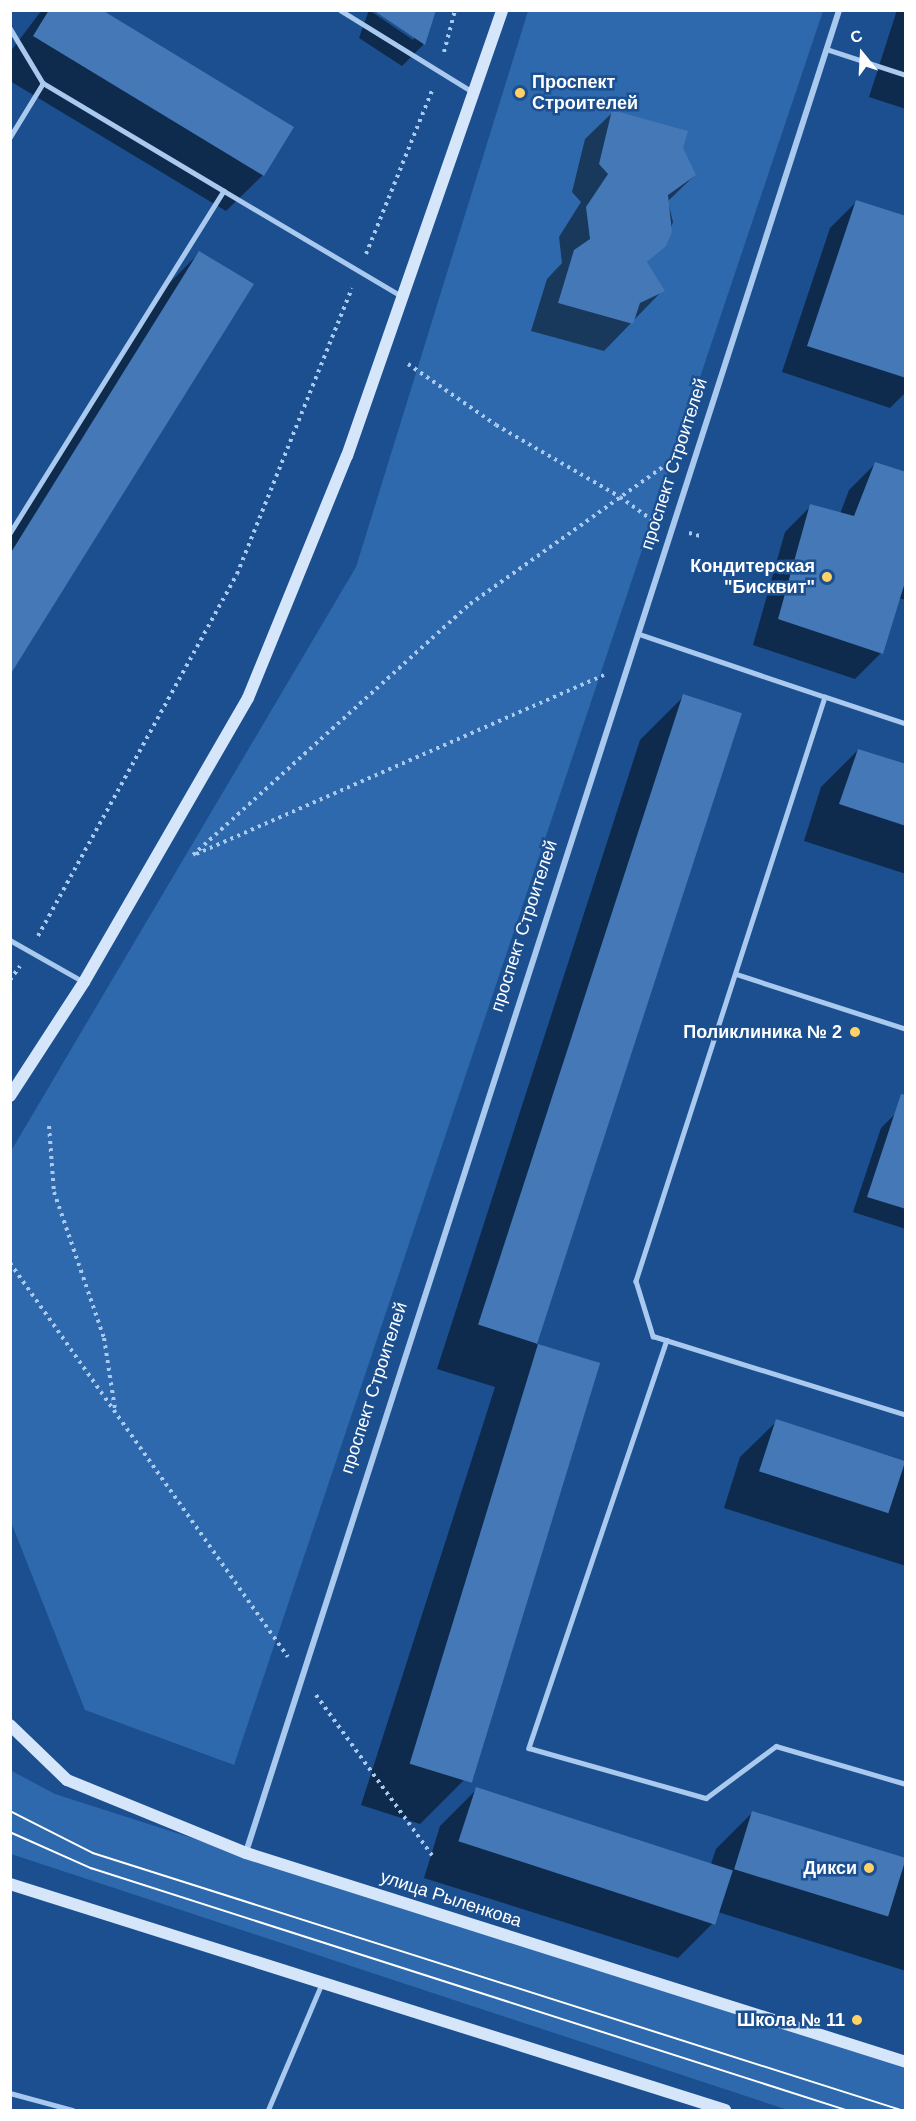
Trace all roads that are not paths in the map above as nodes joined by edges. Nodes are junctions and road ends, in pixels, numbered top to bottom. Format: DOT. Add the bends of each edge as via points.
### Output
graph roads {
  1 [pos="340,10"];
  2 [pos="502,10"];
  3 [pos="839,10"];
  4 [pos="10,28"];
  5 [pos="826,49"];
  6 [pos="906,75"];
  7 [pos="43,83"];
  8 [pos="475,94"];
  9 [pos="10,137"];
  10 [pos="224,191"];
  11 [pos="404,297"];
  12 [pos="10,533"];
  13 [pos="639,634"];
  14 [pos="825,697"];
  15 [pos="906,724"];
  16 [pos="10,940"];
  17 [pos="736,974"];
  18 [pos="84,982"];
  19 [pos="906,1029"];
  20 [pos="10,1096"];
  21 [pos="668,1340"];
  22 [pos="906,1414"];
  23 [pos="10,1725"];
  24 [pos="906,1784"];
  25 [pos="246,1853"];
  26 [pos="10,1884"];
  27 [pos="322,1983"];
  28 [pos="906,2062"];
  29 [pos="10,2093"];
  30 [pos="73,2110"];
  31 [pos="268,2110"];
  32 [pos="725,2110"];
  1 -- 8 [label="lane"];
  2 -- 8 [label="street"];
  3 -- 5 [label="street, проспект Строителей"];
  4 -- 7 [label="lane"];
  5 -- 6 [label="lane"];
  5 -- 13 [label="street, проспект Строителей"];
  7 -- 9 [label="lane"];
  7 -- 10 [label="lane"];
  8 -- 11 [label="street"];
  10 -- 11 [label="lane"];
  10 -- 12 [label="lane"];
  11 -- 18 [label="street" via="347,456 248,698"];
  13 -- 14 [label="lane"];
  13 -- 25 [label="street, проспект Строителей" via="300,1674"];
  14 -- 15 [label="lane"];
  14 -- 17 [label="lane"];
  16 -- 18 [label="lane"];
  17 -- 19 [label="lane"];
  17 -- 21 [label="lane" via="636,1281 653,1336"];
  18 -- 20 [label="street"];
  21 -- 22 [label="lane"];
  21 -- 24 [label="lane" via="529,1748 706,1798 776,1746"];
  23 -- 25 [label="street, улица Рыленкова" via="68,1780"];
  25 -- 28 [label="street, улица Рыленкова"];
  26 -- 27 [label="street"];
  27 -- 31 [label="lane"];
  27 -- 32 [label="street"];
  29 -- 30 [label="lane"];
}
